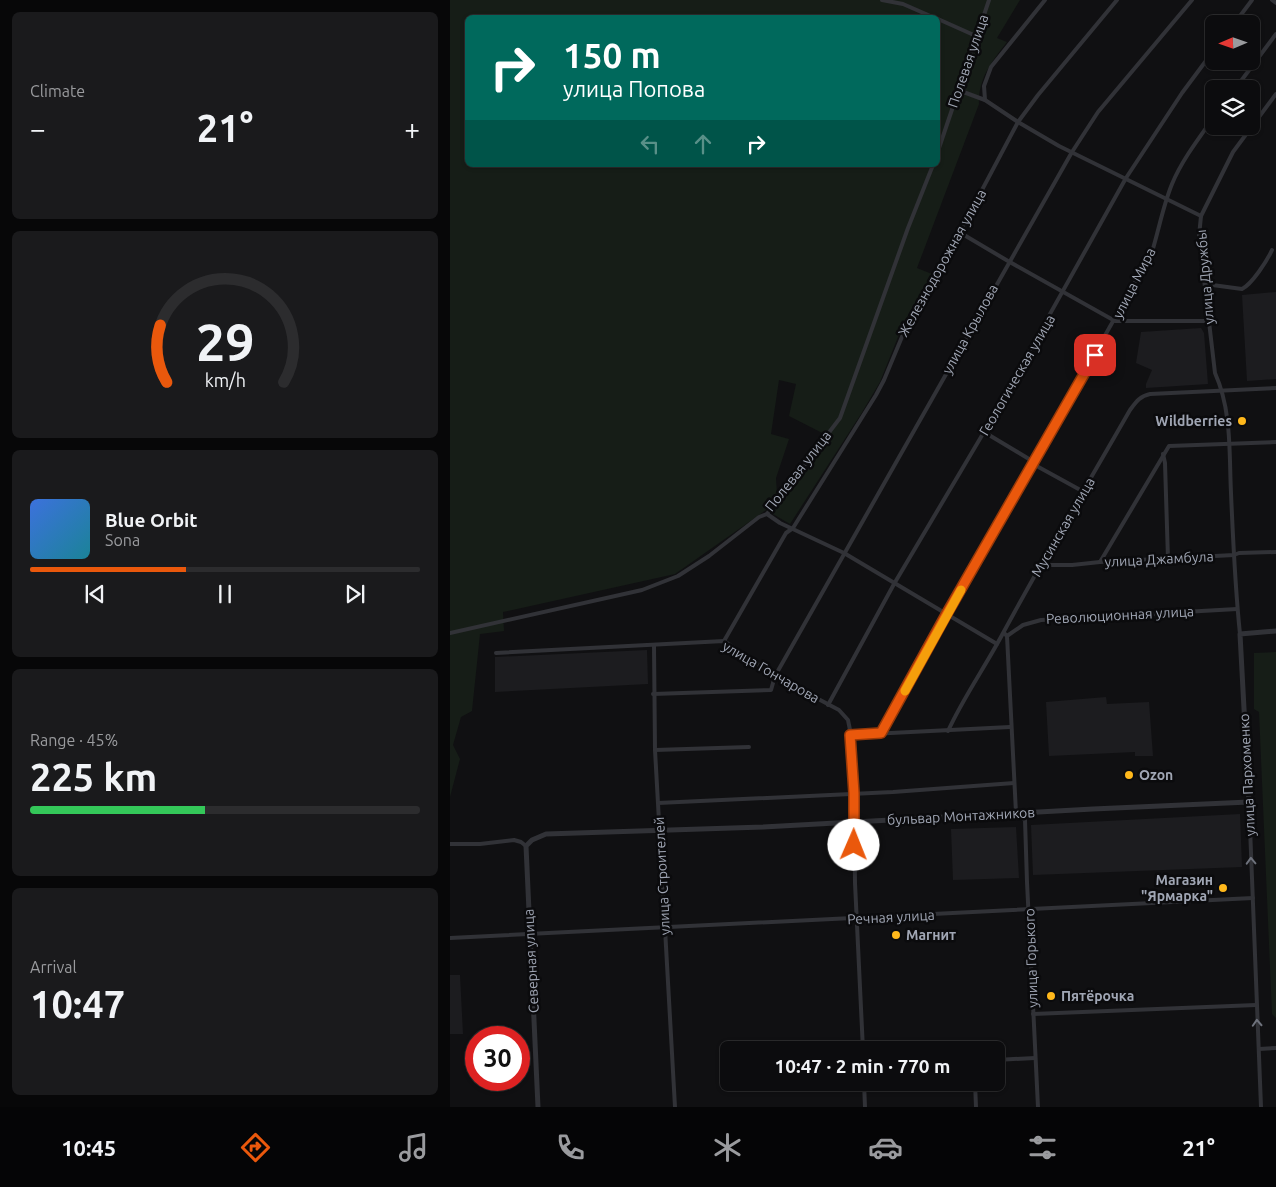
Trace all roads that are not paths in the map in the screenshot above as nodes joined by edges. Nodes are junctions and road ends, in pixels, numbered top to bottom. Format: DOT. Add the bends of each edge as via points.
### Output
graph roads {
  1 [pos="882,0"];
  2 [pos="989,0"];
  3 [pos="1045,0"];
  4 [pos="1117,0"];
  5 [pos="1192,0"];
  6 [pos="1252,0"];
  7 [pos="1272,0"];
  8 [pos="1276,3"];
  9 [pos="929,15"];
  10 [pos="1241,15"];
  11 [pos="940,20"];
  12 [pos="1276,34"];
  13 [pos="976,36"];
  14 [pos="1205,62"];
  15 [pos="1242,80"];
  16 [pos="958,90"];
  17 [pos="1276,94"];
  18 [pos="985,100"];
  19 [pos="1018,122"];
  20 [pos="1205,130"];
  21 [pos="940,144"];
  22 [pos="1072,152"];
  23 [pos="932,167"];
  24 [pos="1126,178"];
  25 [pos="1166,200"];
  26 [pos="1201,216"];
  27 [pos="959,232"];
  28 [pos="1272,250"];
  29 [pos="1008,261"];
  30 [pos="1205,284"];
  31 [pos="1063,292"];
  32 [pos="1115,321"];
  33 [pos="1209,321"];
  34 [pos="1276,388"];
  35 [pos="1223,390"];
  36 [pos="984,432"];
  37 [pos="1276,442"];
  38 [pos="1229,443"];
  39 [pos="1163,454"];
  40 [pos="1033,464"];
  41 [pos="1084,492"];
  42 [pos="766,514"];
  43 [pos="793,528"];
  44 [pos="1276,552"];
  45 [pos="844,554"];
  46 [pos="1234,555"];
  47 [pos="1168,559"];
  48 [pos="1100,562"];
  49 [pos="1042,565"];
  50 [pos="894,584"];
  51 [pos="1237,609"];
  52 [pos="946,615"];
  53 [pos="1276,631"];
  54 [pos="450,633"];
  55 [pos="1005,634"];
  56 [pos="1240,634"];
  57 [pos="724,641"];
  58 [pos="997,644"];
  59 [pos="654,646"];
  60 [pos="496,653"];
  61 [pos="775,676"];
  62 [pos="653,694"];
  63 [pos="828,705"];
  64 [pos="1010,727"];
  65 [pos="948,731"];
  66 [pos="881,733"];
  67 [pos="850,735"];
  68 [pos="749,747"];
  69 [pos="655,750"];
  70 [pos="1014,783"];
  71 [pos="854,793"];
  72 [pos="1249,802"];
  73 [pos="658,803"];
  74 [pos="1016,813"];
  75 [pos="854,822"];
  76 [pos="659,830"];
  77 [pos="450,844"];
  78 [pos="526,846"];
  79 [pos="1253,898"];
  80 [pos="1029,910"];
  81 [pos="856,918"];
  82 [pos="664,926"];
  83 [pos="530,935"];
  84 [pos="450,938"];
  85 [pos="1256,1005"];
  86 [pos="1033,1014"];
  87 [pos="863,1041"];
  88 [pos="1276,1048"];
  89 [pos="1258,1049"];
  90 [pos="1035,1058"];
  91 [pos="1005,1060"];
  92 [pos="864,1091"];
  93 [pos="975,1091"];
  94 [pos="538,1107"];
  95 [pos="675,1107"];
  96 [pos="865,1107"];
  97 [pos="976,1107"];
  98 [pos="1038,1107"];
  99 [pos="1261,1107"];
  1 -- 9 [label="street" via="903,4"];
  2 -- 13 [label="street, Полевая улица"];
  3 -- 18 [label="street, Полевая улица" via="991,67 984,86"];
  4 -- 19 [label="street, Железнодорожная улица"];
  5 -- 22 [label="street, улица Крылова" via="1098,112"];
  6 -- 10 [label="street"];
  7 -- 8 [label="street"];
  11 -- 13 [label="street"];
  12 -- 15 [label="street"];
  13 -- 16 [label="street, Полевая улица"];
  14 -- 24 [label="street, Геологическая улица"];
  16 -- 18 [label="street"];
  16 -- 21 [label="street, Полевая улица"];
  17 -- 26 [label="street, улица Дружбы" via="1233,152"];
  18 -- 19 [label="street, Полевая улица"];
  19 -- 22 [label="street, Полевая улица"];
  19 -- 27 [label="street, Железнодорожная улица"];
  20 -- 25 [label="street, улица Мира" via="1181,165"];
  22 -- 24 [label="street, Полевая улица"];
  22 -- 29 [label="street, улица Крылова"];
  23 -- 42 [label="street, Полевая улица" via="840,418"];
  24 -- 25 [label="street, Полевая улица"];
  24 -- 31 [label="street, Геологическая улица"];
  25 -- 26 [label="street, Полевая улица"];
  25 -- 32 [label="street, улица Мира" via="1152,252"];
  26 -- 30 [label="street, улица Дружбы" via="1199,236"];
  27 -- 29 [label="street"];
  27 -- 43 [label="street, Железнодорожная улица" via="908,320 876,395"];
  28 -- 30 [label="street" via="1248,286 1242,289"];
  29 -- 31 [label="street"];
  29 -- 45 [label="street, улица Крылова"];
  30 -- 33 [label="street, улица Дружбы"];
  31 -- 32 [label="street"];
  31 -- 36 [label="street, Геологическая улица"];
  32 -- 33 [label="street"];
  32 -- 40 [label="street, улица Мира"];
  33 -- 35 [label="street, улица Дружбы" via="1216,373"];
  34 -- 35 [label="street"];
  35 -- 38 [label="street, улица Дружбы"];
  35 -- 41 [label="street, Мусинская улица" via="1150,394 1139,398"];
  36 -- 40 [label="street" via="1029,458"];
  36 -- 50 [label="street, Геологическая улица"];
  37 -- 38 [label="street"];
  38 -- 39 [label="street" via="1169,446"];
  38 -- 46 [label="street, улица Пархоменко"];
  39 -- 47 [label="street"];
  39 -- 48 [label="street"];
  40 -- 41 [label="street"];
  40 -- 52 [label="street, улица Мира"];
  41 -- 49 [label="street, Мусинская улица"];
  42 -- 43 [label="street"];
  42 -- 54 [label="street, Полевая улица" via="678,576 642,590"];
  43 -- 45 [label="street"];
  43 -- 57 [label="street, Железнодорожная улица" via="786,533"];
  44 -- 46 [label="street, улица Джамбула"];
  45 -- 50 [label="street"];
  45 -- 61 [label="street, улица Крылова"];
  46 -- 47 [label="street, улица Джамбула"];
  46 -- 51 [label="street, улица Пархоменко"];
  47 -- 48 [label="street, улица Джамбула"];
  48 -- 49 [label="street, улица Джамбула"];
  49 -- 55 [label="street, Мусинская улица"];
  50 -- 52 [label="street"];
  50 -- 63 [label="street, Геологическая улица"];
  51 -- 55 [label="street, Революционная улица" via="1040,620"];
  51 -- 56 [label="street, улица Пархоменко"];
  52 -- 58 [label="street"];
  52 -- 66 [label="street, улица Мира"];
  53 -- 56 [label="street"];
  55 -- 58 [label="street, Мусинская улица"];
  55 -- 64 [label="street" via="1010,670"];
  56 -- 72 [label="street, улица Пархоменко"];
  57 -- 59 [label="street, улица Гончарова"];
  57 -- 61 [label="street, улица Гончарова"];
  58 -- 65 [label="street, Мусинская улица"];
  59 -- 60 [label="street, улица Гончарова"];
  59 -- 62 [label="street, улица Строителей"];
  61 -- 62 [label="street, улица Крылова" via="771,690"];
  61 -- 63 [label="street, улица Гончарова"];
  62 -- 69 [label="street, улица Строителей"];
  63 -- 67 [label="street, улица Гончарова" via="839,710 848,720"];
  64 -- 65 [label="street"];
  64 -- 70 [label="street"];
  65 -- 66 [label="street"];
  66 -- 67 [label="street"];
  67 -- 71 [label="street, улица Гончарова"];
  68 -- 69 [label="street"];
  69 -- 73 [label="street, улица Строителей"];
  70 -- 71 [label="street"];
  70 -- 74 [label="street"];
  71 -- 73 [label="street"];
  71 -- 75 [label="street, улица Гончарова"];
  72 -- 74 [label="street, бульвар Монтажников"];
  79 -- 72 [label="street, улица Пархоменко, one-way"];
  73 -- 76 [label="street, улица Строителей"];
  74 -- 75 [label="street, бульвар Монтажников"];
  74 -- 80 [label="street, улица Горького" via="1025,820"];
  75 -- 76 [label="street, бульвар Монтажников"];
  75 -- 81 [label="street, улица Гончарова"];
  76 -- 78 [label="street, бульвар Монтажников" via="546,834"];
  76 -- 82 [label="street, улица Строителей"];
  77 -- 78 [label="street" via="514,840"];
  78 -- 83 [label="street, Северная улица"];
  79 -- 80 [label="street, Речная улица"];
  79 -- 85 [label="street, улица Пархоменко"];
  80 -- 81 [label="street, Речная улица"];
  80 -- 86 [label="street, улица Горького"];
  81 -- 82 [label="street, Речная улица"];
  81 -- 87 [label="street, улица Гончарова"];
  82 -- 83 [label="street, Речная улица"];
  82 -- 95 [label="street, улица Строителей"];
  83 -- 84 [label="street, Речная улица"];
  83 -- 94 [label="street, Северная улица"];
  85 -- 86 [label="street"];
  89 -- 85 [label="street, улица Пархоменко, one-way"];
  86 -- 90 [label="street, улица Горького"];
  88 -- 89 [label="street"];
  89 -- 99 [label="street, улица Пархоменко"];
  90 -- 91 [label="street"];
  90 -- 98 [label="street, улица Горького"];
  92 -- 96 [label="street"];
  93 -- 97 [label="street"];
}
